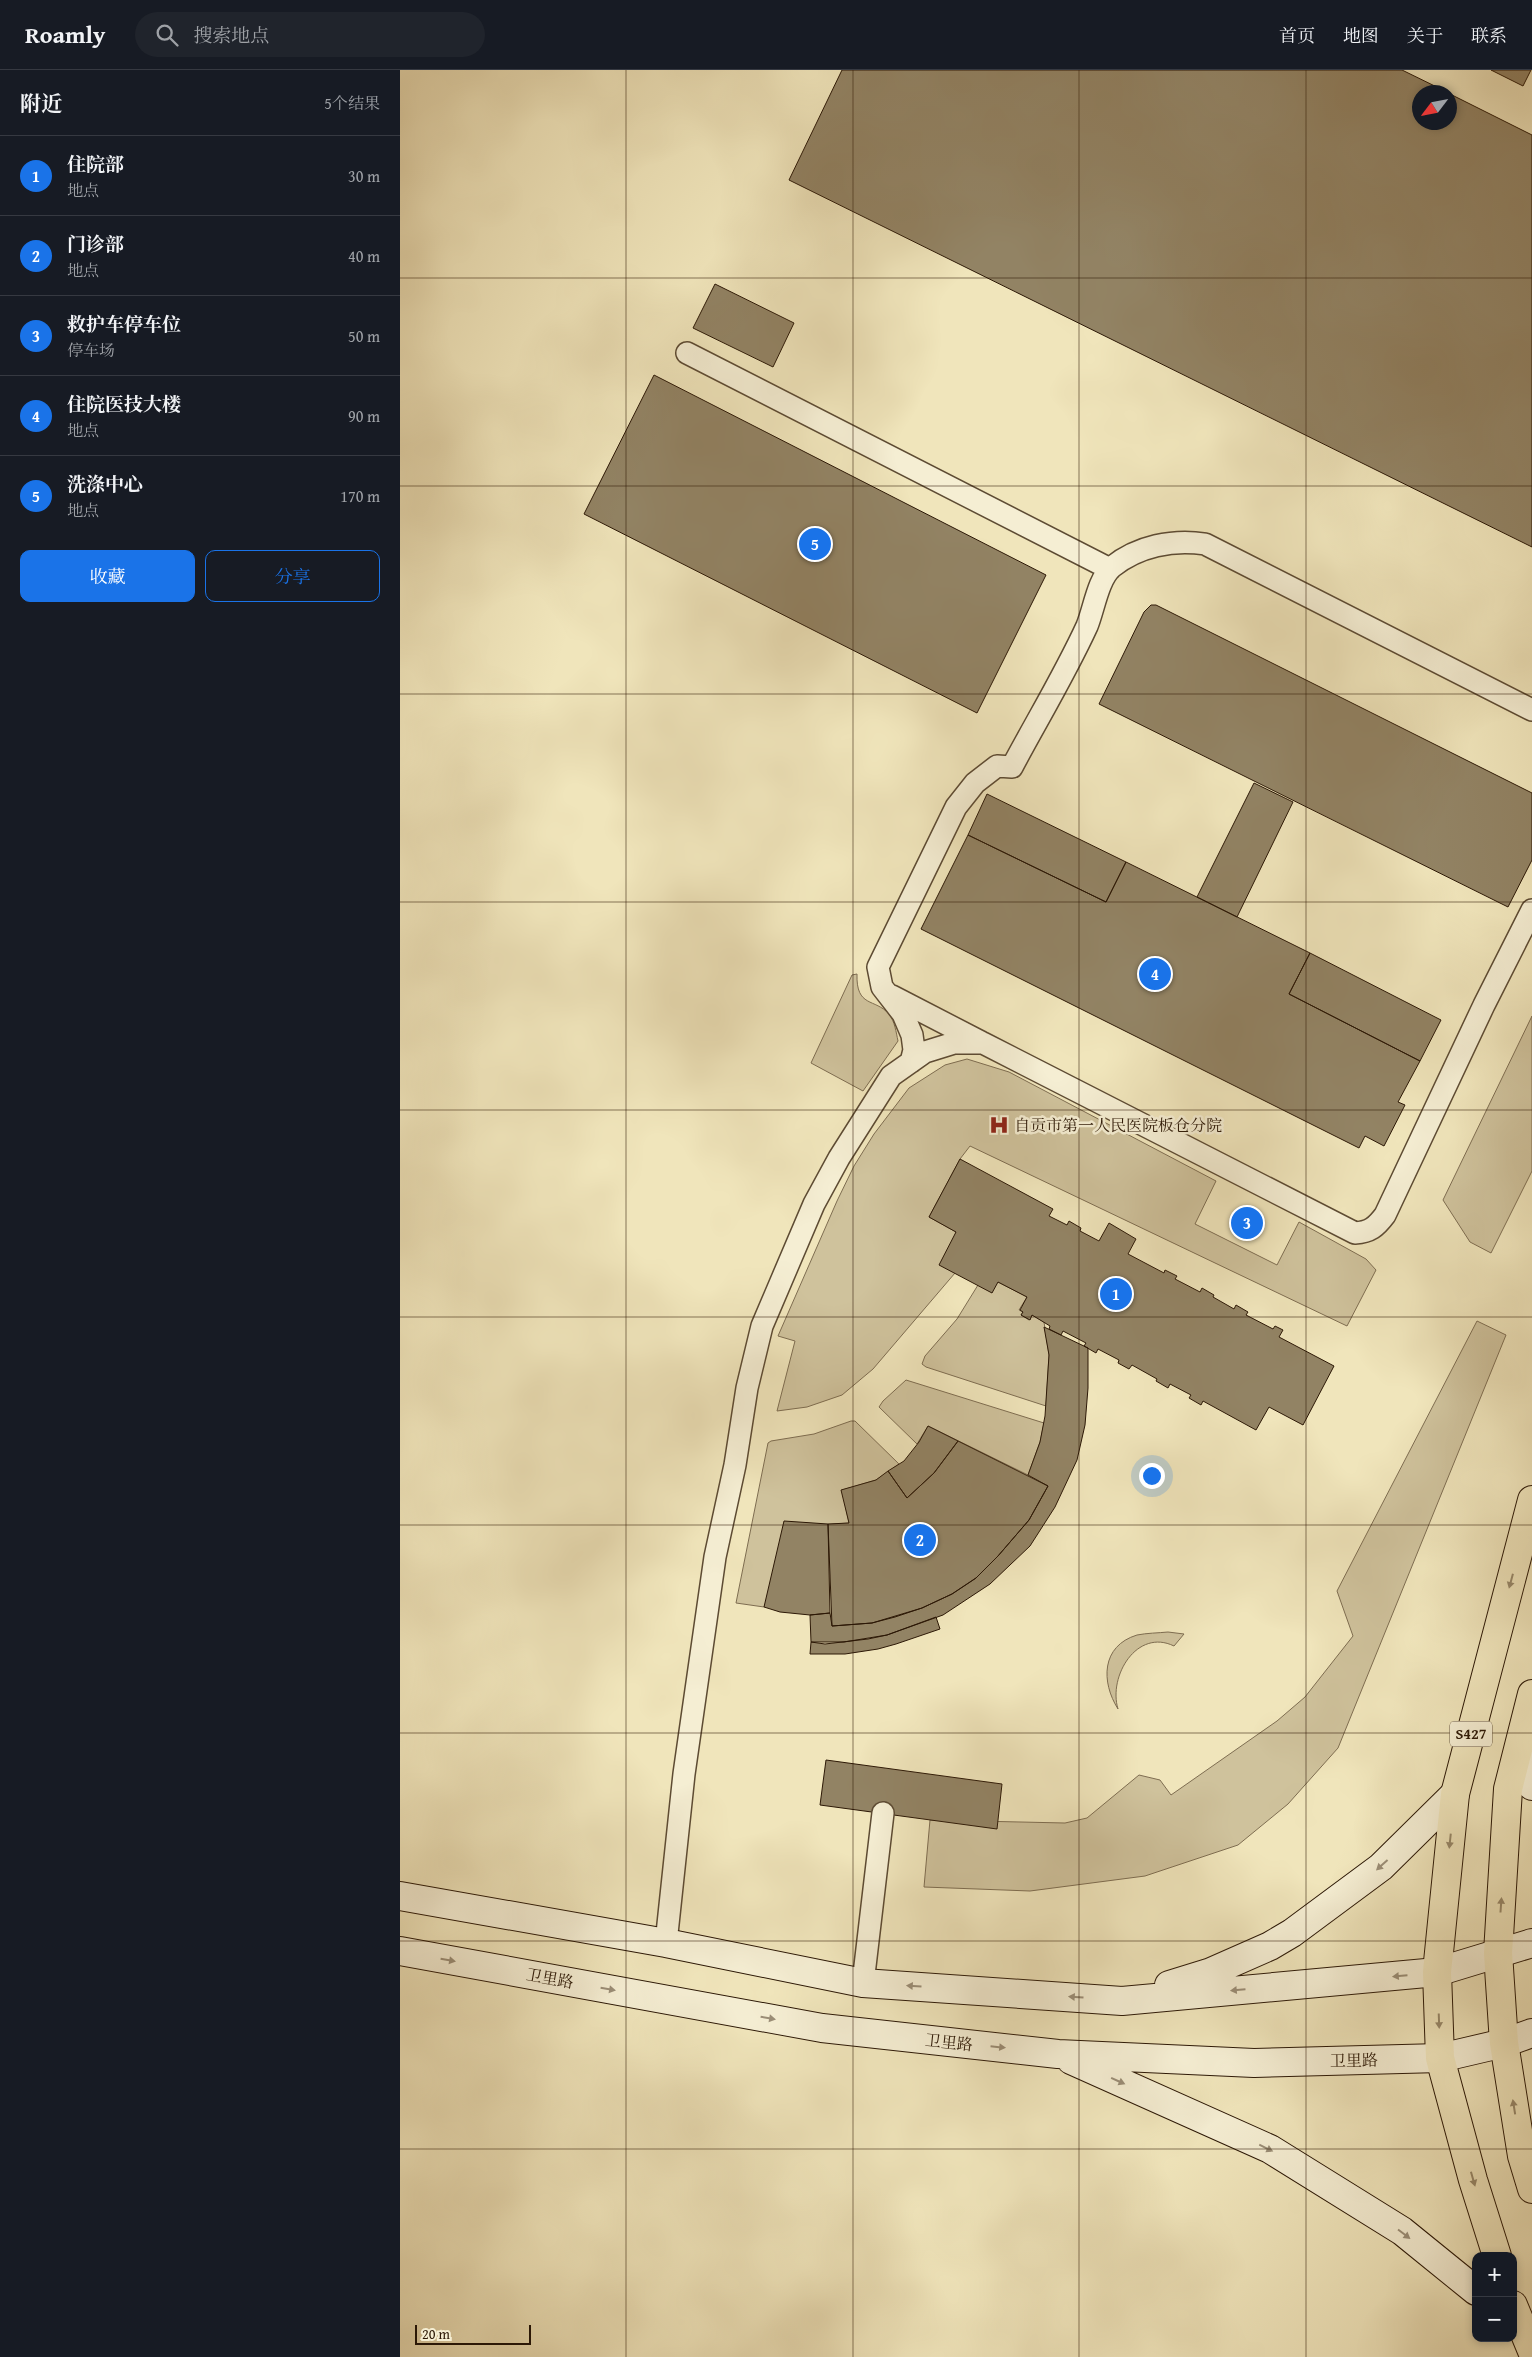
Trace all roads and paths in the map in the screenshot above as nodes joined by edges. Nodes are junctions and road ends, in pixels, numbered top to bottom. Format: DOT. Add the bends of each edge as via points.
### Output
graph roads {
  1 [pos="687,353"];
  2 [pos="1110,569"];
  3 [pos="1532,710"];
  4 [pos="1532,910"];
  5 [pos="887,994"];
  6 [pos="983,1043"];
  7 [pos="911,1062"];
  8 [pos="1532,1500"];
  9 [pos="1532,1694"];
  10 [pos="1520,1744"];
  11 [pos="1532,1786"];
  12 [pos="1455,1794"];
  13 [pos="883,1813"];
  14 [pos="400,1896"];
  15 [pos="666,1943"];
  16 [pos="1532,1943"];
  17 [pos="400,1951"];
  18 [pos="1498,1954"];
  19 [pos="1437,1972"];
  20 [pos="863,1983"];
  21 [pos="1122,2000"];
  22 [pos="1532,2033"];
  23 [pos="1504,2043"];
  24 [pos="1058,2054"];
  25 [pos="1440,2058"];
  26 [pos="1532,2189"];
  27 [pos="1496,2252"];
  28 [pos="1472,2288"];
  29 [pos="1517,2319"];
  30 [pos="1532,2351"];
  1 -- 2 [label="lane"];
  2 -- 3 [label="lane" via="1131,554 1164,544 1186,541 1205,544"];
  2 -- 5 [label="lane" via="1087,625 1012,767 997,766 975,783 956,807 878,968 882,988"];
  4 -- 6 [label="lane" via="1385,1215 1366,1232 1355,1233"];
  5 -- 6 [label="lane"];
  5 -- 7 [label="lane" via="903,1014 912,1036 914,1050"];
  6 -- 7 [label="lane" via="954,1043 924,1052"];
  7 -- 15 [label="lane" via="891,1076 839,1158 814,1204 762,1326 713,1566 684,1774"];
  8 -- 12 [label="main road, S427, one-way"];
  9 -- 10 [label="main road"];
  10 -- 11 [label="main road"];
  18 -- 10 [label="main road, one-way" via="1508,1789"];
  12 -- 19 [label="main road, S427, one-way"];
  12 -- 21 [label="main road, one-way" via="1381,1867 1292,1933 1210,1972"];
  13 -- 20 [label="lane"];
  14 -- 15 [label="main road"];
  15 -- 20 [label="main road"];
  16 -- 18 [label="main road"];
  17 -- 24 [label="main road, 卫里路, one-way" via="822,2028"];
  18 -- 19 [label="main road"];
  18 -- 23 [label="main road"];
  19 -- 21 [label="main road, one-way"];
  19 -- 25 [label="main road, S427, one-way"];
  21 -- 20 [label="main road, one-way"];
  22 -- 23 [label="main road, 卫里路"];
  23 -- 25 [label="main road, 卫里路"];
  26 -- 23 [label="main road, one-way" via="1522,2156"];
  24 -- 25 [label="main road, 卫里路" via="1254,2063"];
  24 -- 28 [label="main road, one-way" via="1270,2149 1402,2231"];
  25 -- 27 [label="main road, S427, one-way" via="1472,2180"];
  29 -- 30 [label="main road"];
}
